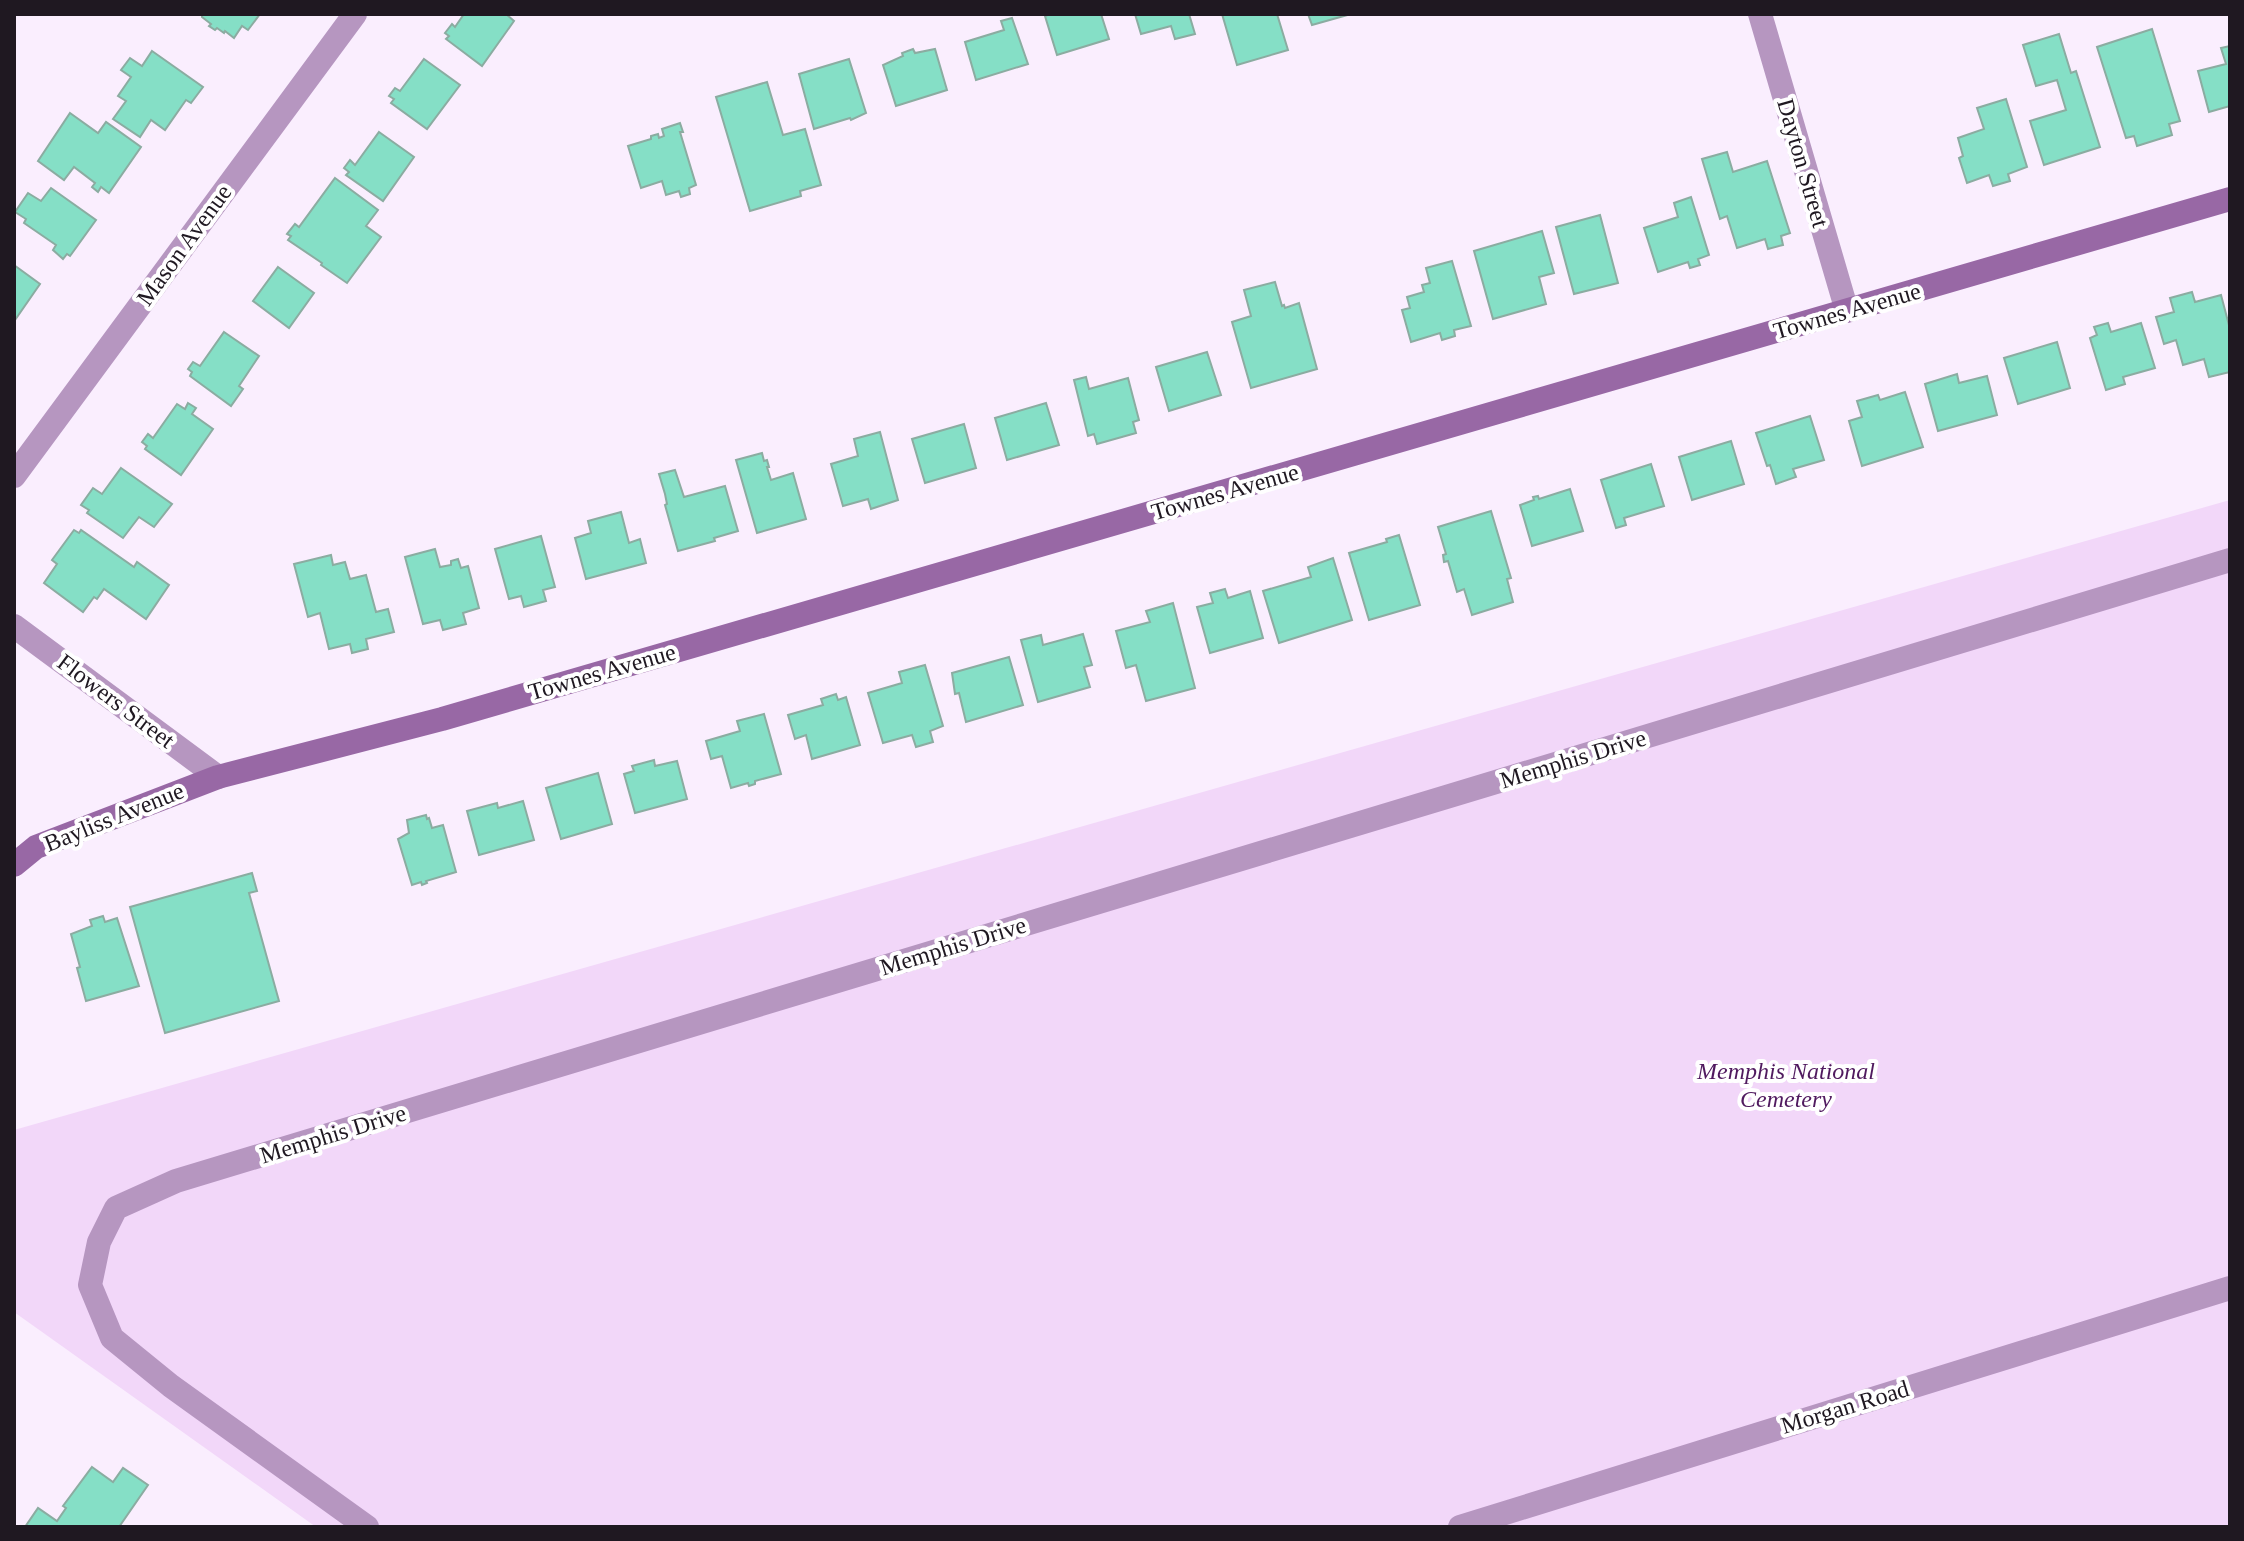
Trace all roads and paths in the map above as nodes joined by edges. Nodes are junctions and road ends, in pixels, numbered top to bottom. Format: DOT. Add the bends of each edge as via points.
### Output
graph roads {
  1 [pos="355,14"];
  2 [pos="1760,14"];
  3 [pos="2230,199"];
  4 [pos="1847,311"];
  5 [pos="14,476"];
  6 [pos="2230,560"];
  7 [pos="14,626"];
  8 [pos="218,777"];
  9 [pos="14,865"];
  10 [pos="2230,1288"];
  11 [pos="367,1527"];
  12 [pos="1460,1527"];
  1 -- 5 [label="street, Mason Avenue"];
  2 -- 4 [label="street, Dayton Street"];
  3 -- 4 [label="street, Townes Avenue"];
  4 -- 8 [label="street, Townes Avenue" via="442,719"];
  6 -- 11 [label="street, Memphis Drive" via="176,1181 116,1208 99,1242 90,1285 112,1338"];
  7 -- 8 [label="street, Flowers Street"];
  8 -- 9 [label="street, Bayliss Avenue" via="36,847"];
  10 -- 12 [label="street, Morgan Road"];
}
